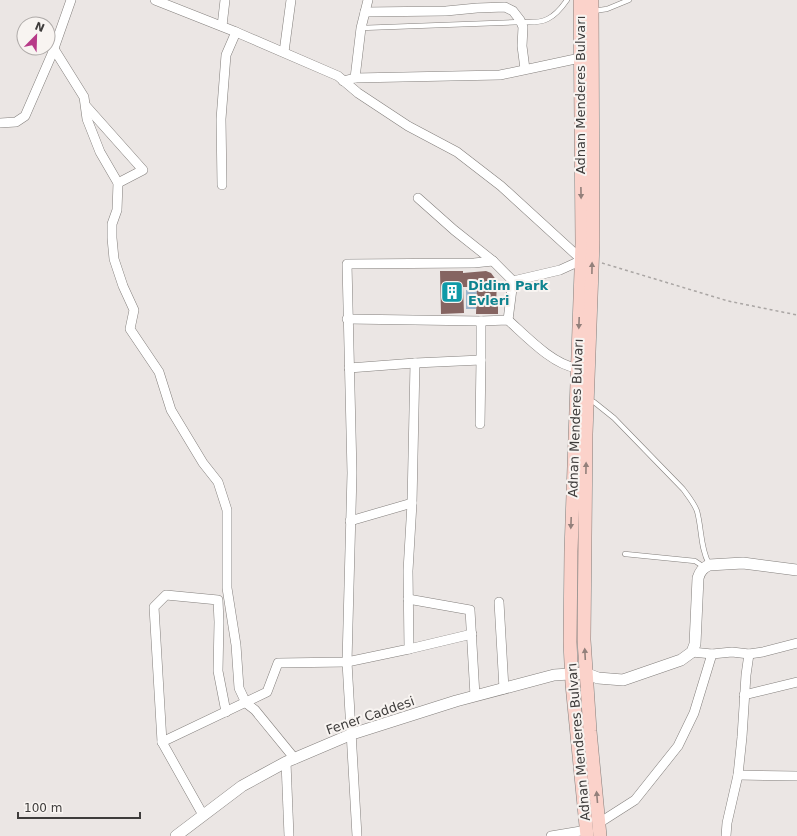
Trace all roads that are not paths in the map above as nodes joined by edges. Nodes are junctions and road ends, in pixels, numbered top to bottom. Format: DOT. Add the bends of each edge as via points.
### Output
graph roads {
  1 [pos="70,0"];
  2 [pos="155,0"];
  3 [pos="225,0"];
  4 [pos="290,0"];
  5 [pos="368,0"];
  6 [pos="567,0"];
  7 [pos="580,0"];
  8 [pos="629,0"];
  9 [pos="505,4"];
  10 [pos="592,6"];
  11 [pos="365,12"];
  12 [pos="521,22"];
  13 [pos="222,26"];
  14 [pos="361,28"];
  15 [pos="236,32"];
  16 [pos="56,44"];
  17 [pos="284,52"];
  18 [pos="56,53"];
  19 [pos="51,56"];
  20 [pos="580,58"];
  21 [pos="524,69"];
  22 [pos="355,78"];
  23 [pos="343,80"];
  24 [pos="85,106"];
  25 [pos="0,123"];
  26 [pos="118,183"];
  27 [pos="222,185"];
  28 [pos="418,198"];
  29 [pos="587,260"];
  30 [pos="493,261"];
  31 [pos="512,281"];
  32 [pos="347,319"];
  33 [pos="481,320"];
  34 [pos="508,320"];
  35 [pos="481,360"];
  36 [pos="415,363"];
  37 [pos="349,368"];
  38 [pos="577,368"];
  39 [pos="588,400"];
  40 [pos="480,424"];
  41 [pos="412,503"];
  42 [pos="350,521"];
  43 [pos="625,554"];
  44 [pos="707,566"];
  45 [pos="797,570"];
  46 [pos="408,599"];
  47 [pos="499,602"];
  48 [pos="232,620"];
  49 [pos="219,622"];
  50 [pos="472,634"];
  51 [pos="797,643"];
  52 [pos="409,649"];
  53 [pos="692,652"];
  54 [pos="712,654"];
  55 [pos="749,654"];
  56 [pos="347,662"];
  57 [pos="585,673"];
  58 [pos="571,674"];
  59 [pos="797,682"];
  60 [pos="504,689"];
  61 [pos="744,695"];
  62 [pos="475,696"];
  63 [pos="246,703"];
  64 [pos="226,712"];
  65 [pos="352,734"];
  66 [pos="162,742"];
  67 [pos="290,760"];
  68 [pos="738,776"];
  69 [pos="797,776"];
  70 [pos="204,815"];
  71 [pos="599,830"];
  72 [pos="587,833"];
  73 [pos="176,836"];
  74 [pos="289,836"];
  75 [pos="357,836"];
  76 [pos="551,836"];
  77 [pos="726,836"];
  1 -- 16 [label="street"];
  2 -- 13 [label="street"];
  3 -- 13 [label="street"];
  4 -- 17 [label="street"];
  5 -- 11 [label="street"];
  6 -- 12 [label="lane" via="562,8 545,21"];
  7 -- 20 [label="main road, Adnan Menderes Bulvarı"];
  8 -- 10 [label="lane" via="607,9"];
  9 -- 11 [label="street" via="446,11"];
  9 -- 12 [label="street"];
  10 -- 29 [label="main road, Adnan Menderes Bulvarı" via="593,203"];
  11 -- 14 [label="street"];
  12 -- 14 [label="lane"];
  12 -- 21 [label="street"];
  13 -- 15 [label="street"];
  14 -- 22 [label="street"];
  15 -- 17 [label="street"];
  15 -- 27 [label="street" via="226,55 221,119"];
  17 -- 23 [label="street"];
  18 -- 24 [label="street" via="84,97"];
  19 -- 25 [label="street" via="25,116 16,122"];
  20 -- 21 [label="street"];
  20 -- 29 [label="main road, Adnan Menderes Bulvarı, one-way"];
  21 -- 22 [label="street" via="500,75"];
  22 -- 23 [label="street"];
  23 -- 29 [label="street" via="408,126 457,152"];
  24 -- 26 [label="street" via="87,119 100,152"];
  24 -- 26 [label="street" via="143,170"];
  26 -- 48 [label="street" via="112,238 114,258 134,310 130,329 159,372 170,410 218,482 227,510 227,588"];
  28 -- 30 [label="street"];
  29 -- 31 [label="street" via="560,270"];
  29 -- 38 [label="main road, Adnan Menderes Bulvarı, one-way"];
  39 -- 29 [label="main road, Adnan Menderes Bulvarı, one-way"];
  30 -- 31 [label="street"];
  30 -- 32 [label="street" via="347,264"];
  31 -- 34 [label="street"];
  32 -- 33 [label="street"];
  32 -- 37 [label="street"];
  33 -- 34 [label="street"];
  33 -- 35 [label="street"];
  34 -- 38 [label="street" via="555,360 565,366"];
  35 -- 36 [label="street"];
  35 -- 40 [label="street"];
  36 -- 37 [label="street"];
  36 -- 41 [label="street"];
  37 -- 42 [label="street" via="352,473"];
  38 -- 58 [label="main road, Adnan Menderes Bulvarı, one-way" via="571,552"];
  39 -- 44 [label="lane" via="603,408 683,489 697,512"];
  57 -- 39 [label="main road, Adnan Menderes Bulvarı, one-way"];
  41 -- 42 [label="street"];
  41 -- 46 [label="street"];
  42 -- 56 [label="street"];
  43 -- 44 [label="lane" via="695,561"];
  44 -- 45 [label="street" via="742,563"];
  44 -- 53 [label="street" via="698,578 695,644"];
  46 -- 50 [label="street" via="470,610"];
  46 -- 52 [label="street"];
  47 -- 60 [label="street"];
  48 -- 49 [label="street"];
  48 -- 63 [label="street" via="240,688"];
  49 -- 64 [label="street" via="218,671"];
  49 -- 66 [label="street" via="218,600 166,595 154,607"];
  50 -- 52 [label="street"];
  50 -- 62 [label="street"];
  51 -- 55 [label="street"];
  52 -- 56 [label="street"];
  53 -- 54 [label="street"];
  53 -- 57 [label="street" via="681,660 623,680 598,678"];
  54 -- 55 [label="street"];
  54 -- 71 [label="street" via="694,713 678,746 635,800"];
  55 -- 61 [label="street"];
  56 -- 63 [label="street" via="278,663 267,692"];
  56 -- 65 [label="street"];
  57 -- 58 [label="street, Fener Caddesi"];
  71 -- 57 [label="main road, Adnan Menderes Bulvarı, one-way"];
  58 -- 60 [label="street, Fener Caddesi" via="554,675"];
  58 -- 72 [label="main road, Adnan Menderes Bulvarı"];
  59 -- 61 [label="street"];
  60 -- 62 [label="street, Fener Caddesi"];
  61 -- 68 [label="street"];
  62 -- 65 [label="street, Fener Caddesi"];
  63 -- 64 [label="street"];
  63 -- 67 [label="street" via="256,710"];
  64 -- 66 [label="street"];
  65 -- 67 [label="street, Fener Caddesi"];
  65 -- 75 [label="street"];
  66 -- 70 [label="street"];
  67 -- 70 [label="street, Fener Caddesi" via="242,786"];
  67 -- 74 [label="street"];
  68 -- 69 [label="street"];
  68 -- 77 [label="street"];
  70 -- 73 [label="street, Fener Caddesi"];
  72 -- 76 [label="street"];
}
